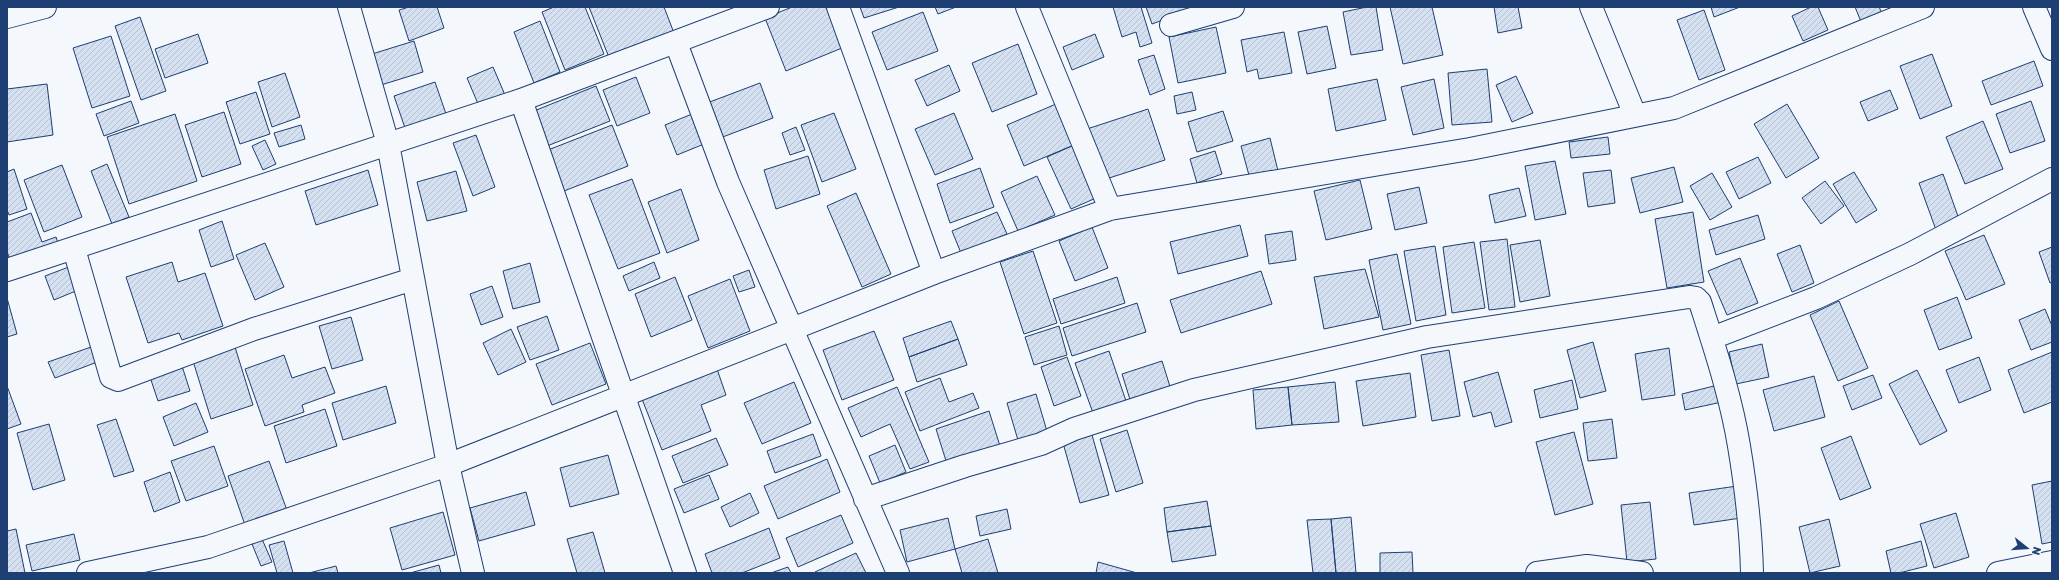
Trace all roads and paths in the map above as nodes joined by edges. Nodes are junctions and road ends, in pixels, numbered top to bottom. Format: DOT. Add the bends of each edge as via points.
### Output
graph roads {
  1 [pos="45,7"];
  2 [pos="349,7"];
  3 [pos="768,7"];
  4 [pos="838,7"];
  5 [pos="1027,7"];
  6 [pos="1233,7"];
  7 [pos="1591,7"];
  8 [pos="1923,7"];
  9 [pos="2034,7"];
  10 [pos="7,17"];
  11 [pos="1171,25"];
  12 [pos="676,42"];
  13 [pos="2052,49"];
  14 [pos="521,100"];
  15 [pos="1635,115"];
  16 [pos="388,144"];
  17 [pos="2052,179"];
  18 [pos="1110,209"];
  19 [pos="74,249"];
  20 [pos="7,270"];
  21 [pos="934,273"];
  22 [pos="413,279"];
  23 [pos="792,330"];
  24 [pos="1712,338"];
  25 [pos="623,395"];
  26 [pos="448,465"];
  27 [pos="865,499"];
  28 [pos="2052,562"];
  29 [pos="88,573"];
  30 [pos="473,573"];
  31 [pos="685,573"];
  32 [pos="898,573"];
  33 [pos="1537,573"];
  34 [pos="1642,573"];
  35 [pos="1752,573"];
  36 [pos="1998,573"];
  1 -- 10 [label="street"];
  2 -- 16 [label="street"];
  3 -- 12 [label="street"];
  4 -- 21 [label="street"];
  5 -- 18 [label="street"];
  6 -- 11 [label="street"];
  7 -- 15 [label="street"];
  8 -- 15 [label="street" via="1674,108"];
  9 -- 13 [label="street"];
  12 -- 14 [label="street"];
  12 -- 23 [label="street" via="728,182"];
  14 -- 16 [label="street"];
  14 -- 25 [label="street"];
  15 -- 18 [label="street" via="1470,149"];
  16 -- 19 [label="street"];
  16 -- 22 [label="street"];
  17 -- 24 [label="street" via="1910,254 1824,294"];
  18 -- 21 [label="street"];
  19 -- 20 [label="street"];
  19 -- 22 [label="street" via="111,377 118,380 254,329"];
  21 -- 23 [label="street"];
  22 -- 26 [label="street"];
  23 -- 25 [label="street"];
  23 -- 27 [label="street"];
  24 -- 27 [label="street" via="1700,302 1689,297 1427,337 1194,390 1074,429 1041,444"];
  24 -- 35 [label="street" via="1739,445 1750,524"];
  25 -- 26 [label="street"];
  25 -- 31 [label="street"];
  26 -- 29 [label="street" via="208,547"];
  26 -- 30 [label="street"];
  27 -- 32 [label="street"];
  28 -- 36 [label="street"];
  33 -- 34 [label="street" via="1587,566"];
}
